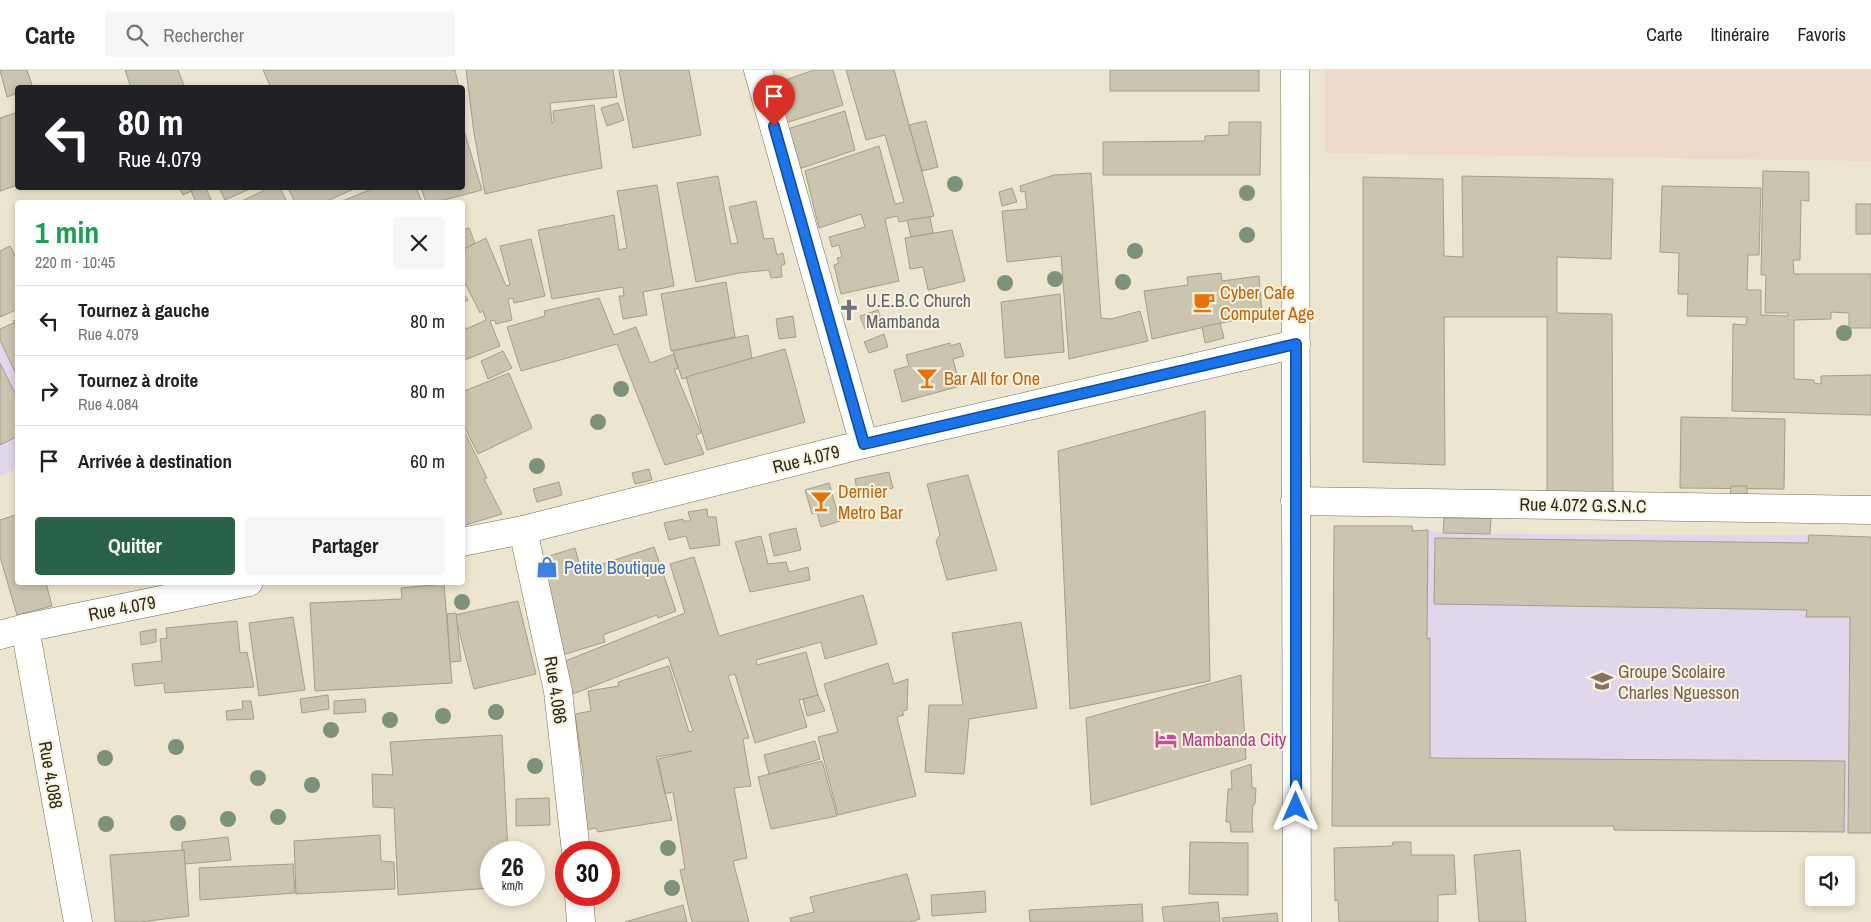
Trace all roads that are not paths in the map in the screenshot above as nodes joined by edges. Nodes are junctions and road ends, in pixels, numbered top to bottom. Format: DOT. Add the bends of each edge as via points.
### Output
graph roads {
  1 [pos="758,70"];
  2 [pos="1295,70"];
  3 [pos="1296,344"];
  4 [pos="864,444"];
  5 [pos="1295,501"];
  6 [pos="1871,510"];
  7 [pos="523,530"];
  8 [pos="465,541"];
  9 [pos="235,585"];
  10 [pos="12,632"];
  11 [pos="575,841"];
  12 [pos="580,906"];
  13 [pos="78,922"];
  14 [pos="581,922"];
  15 [pos="1297,922"];
  1 -- 4 [label="street"];
  2 -- 3 [label="street"];
  3 -- 4 [label="street, Rue 4.079"];
  3 -- 5 [label="street"];
  4 -- 7 [label="street, Rue 4.079"];
  5 -- 6 [label="street, Rue 4.072 G.S.N.C"];
  5 -- 15 [label="street"];
  7 -- 8 [label="street, Rue 4.079"];
  7 -- 11 [label="street, Rue 4.086" via="558,691"];
  9 -- 10 [label="street, Rue 4.079"];
  10 -- 13 [label="street, Rue 4.088"];
  12 -- 14 [label="street"];
}
